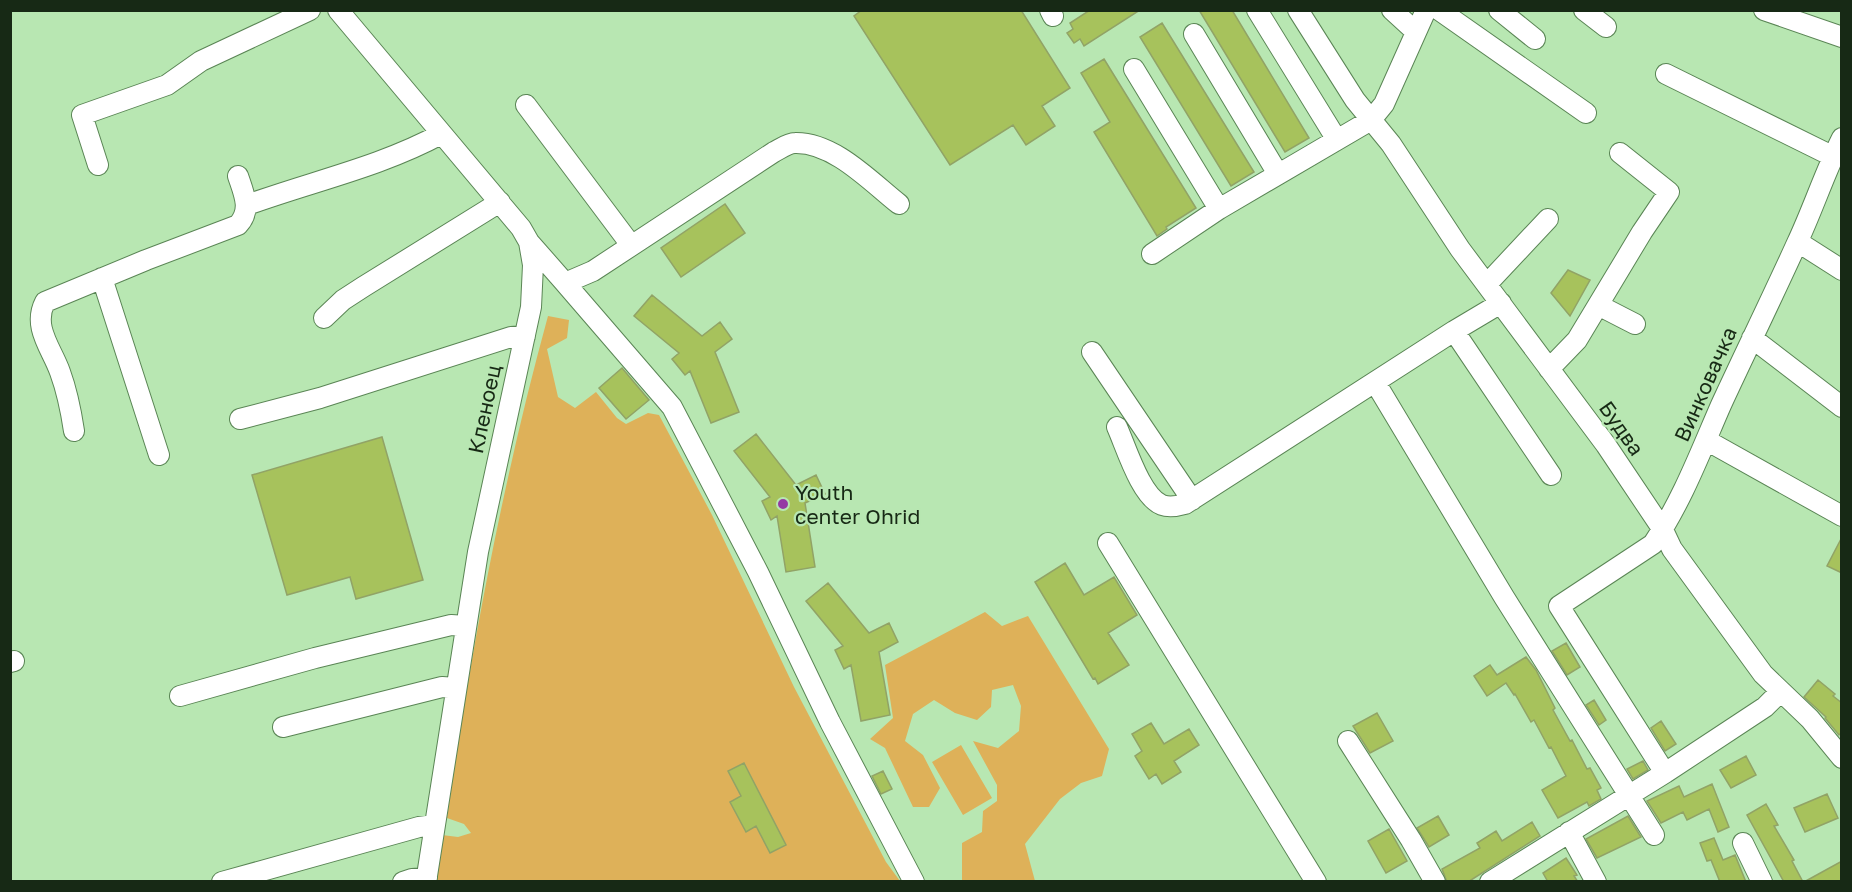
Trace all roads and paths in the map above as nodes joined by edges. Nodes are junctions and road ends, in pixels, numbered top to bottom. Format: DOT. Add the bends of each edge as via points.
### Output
graph roads {
  1 [pos="310,10"];
  2 [pos="338,10"];
  3 [pos="1257,10"];
  4 [pos="1298,10"];
  5 [pos="1392,10"];
  6 [pos="1426,10"];
  7 [pos="1439,10"];
  8 [pos="1499,10"];
  9 [pos="1584,10"];
  10 [pos="1764,10"];
  11 [pos="1606,27"];
  12 [pos="1416,32"];
  13 [pos="1194,34"];
  14 [pos="1842,37"];
  15 [pos="1535,39"];
  16 [pos="1134,69"];
  17 [pos="1666,74"];
  18 [pos="526,105"];
  19 [pos="1586,113"];
  20 [pos="1371,120"];
  21 [pos="441,134"];
  22 [pos="1337,140"];
  23 [pos="1839,144"];
  24 [pos="1620,153"];
  25 [pos="98,165"];
  26 [pos="1278,174"];
  27 [pos="238,176"];
  28 [pos="500,202"];
  29 [pos="899,204"];
  30 [pos="247,205"];
  31 [pos="1219,209"];
  32 [pos="1548,219"];
  33 [pos="529,242"];
  34 [pos="1798,242"];
  35 [pos="632,245"];
  36 [pos="1152,254"];
  37 [pos="1842,270"];
  38 [pos="102,278"];
  39 [pos="565,283"];
  40 [pos="1486,284"];
  41 [pos="1501,303"];
  42 [pos="1598,305"];
  43 [pos="324,318"];
  44 [pos="1635,324"];
  45 [pos="1454,331"];
  46 [pos="525,336"];
  47 [pos="1752,338"];
  48 [pos="1092,352"];
  49 [pos="1549,369"];
  50 [pos="1375,382"];
  51 [pos="1842,407"];
  52 [pos="240,419"];
  53 [pos="1117,427"];
  54 [pos="74,431"];
  55 [pos="1706,440"];
  56 [pos="159,455"];
  57 [pos="1551,475"];
  58 [pos="1189,502"];
  59 [pos="1842,516"];
  60 [pos="1663,530"];
  61 [pos="1108,543"];
  62 [pos="466,626"];
  63 [pos="456,688"];
  64 [pos="1780,692"];
  65 [pos="180,696"];
  66 [pos="283,727"];
  67 [pos="1348,741"];
  68 [pos="1842,758"];
  69 [pos="1665,773"];
  70 [pos="1628,795"];
  71 [pos="435,825"];
  72 [pos="1569,832"];
  73 [pos="1654,835"];
  74 [pos="1743,843"];
  75 [pos="427,880"];
  76 [pos="222,882"];
  77 [pos="403,882"];
  78 [pos="914,882"];
  79 [pos="1316,882"];
  80 [pos="1435,882"];
  81 [pos="1490,882"];
  82 [pos="1596,882"];
  83 [pos="1762,882"];
  1 -- 25 [label="street" via="201,61 168,85 82,116"];
  2 -- 21 [label="street, Кленоец"];
  3 -- 22 [label="street"];
  4 -- 20 [label="street, Будва"];
  5 -- 12 [label="street"];
  6 -- 12 [label="street"];
  7 -- 19 [label="street"];
  8 -- 15 [label="street"];
  9 -- 11 [label="street"];
  10 -- 14 [label="street"];
  12 -- 20 [label="street" via="1384,104"];
  13 -- 26 [label="street"];
  16 -- 31 [label="street"];
  17 -- 23 [label="street"];
  18 -- 35 [label="street"];
  20 -- 22 [label="street"];
  20 -- 40 [label="street, Будва"];
  21 -- 28 [label="street, Кленоец"];
  21 -- 30 [label="street" via="376,164"];
  22 -- 26 [label="street"];
  23 -- 34 [label="street, Винковачка"];
  24 -- 42 [label="street" via="1669,192"];
  26 -- 31 [label="street"];
  27 -- 30 [label="street"];
  28 -- 33 [label="street, Кленоец"];
  28 -- 43 [label="street" via="343,300"];
  29 -- 35 [label="street" via="821,147 793,142"];
  30 -- 38 [label="street" via="244,219 232,229"];
  31 -- 36 [label="street"];
  32 -- 40 [label="street"];
  33 -- 39 [label="street"];
  33 -- 46 [label="street, Кленоец" via="533,265"];
  34 -- 37 [label="street"];
  34 -- 47 [label="street, Винковачка"];
  35 -- 39 [label="street" via="593,271"];
  38 -- 54 [label="street" via="45,302 42,307 43,337 59,369"];
  38 -- 56 [label="street"];
  39 -- 78 [label="street" via="672,407"];
  40 -- 41 [label="street, Будва"];
  41 -- 45 [label="street"];
  41 -- 49 [label="street, Будва"];
  42 -- 44 [label="street"];
  42 -- 49 [label="street" via="1577,340"];
  45 -- 50 [label="street"];
  45 -- 57 [label="street"];
  46 -- 52 [label="street" via="510,337 320,398"];
  46 -- 62 [label="street, Кленоец"];
  47 -- 51 [label="street"];
  47 -- 55 [label="street, Винковачка"];
  48 -- 58 [label="street"];
  49 -- 60 [label="street, Будва"];
  50 -- 58 [label="street"];
  50 -- 70 [label="street"];
  53 -- 58 [label="street" via="1150,498 1162,506"];
  55 -- 59 [label="street"];
  55 -- 60 [label="street, Винковачка"];
  60 -- 64 [label="street, Будва" via="1672,549"];
  60 -- 69 [label="street, Винковачка" via="1653,544 1559,606"];
  61 -- 79 [label="street"];
  62 -- 63 [label="street, Кленоец"];
  62 -- 65 [label="street" via="452,625 315,658"];
  63 -- 66 [label="street" via="442,687"];
  63 -- 71 [label="street, Кленоец"];
  64 -- 68 [label="street, Будва" via="1810,719"];
  64 -- 69 [label="street" via="1766,707"];
  67 -- 80 [label="street"];
  69 -- 70 [label="street"];
  70 -- 72 [label="street"];
  70 -- 73 [label="street"];
  71 -- 75 [label="street, Кленоец"];
  71 -- 76 [label="street"];
  72 -- 81 [label="street"];
  72 -- 82 [label="street"];
  74 -- 83 [label="street"];
  75 -- 77 [label="street"];
}
